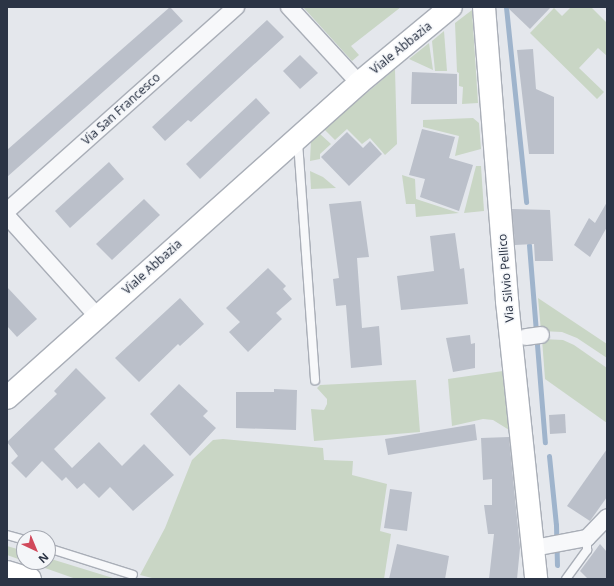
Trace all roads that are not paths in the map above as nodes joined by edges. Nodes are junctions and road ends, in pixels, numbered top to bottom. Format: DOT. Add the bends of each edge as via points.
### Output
graph roads {
  1 [pos="236,7"];
  2 [pos="289,7"];
  3 [pos="451,7"];
  4 [pos="484,7"];
  5 [pos="359,83"];
  6 [pos="298,137"];
  7 [pos="7,211"];
  8 [pos="7,216"];
  9 [pos="97,316"];
  10 [pos="315,380"];
  11 [pos="7,398"];
  12 [pos="607,517"];
  13 [pos="587,538"];
  14 [pos="540,547"];
  15 [pos="56,551"];
  16 [pos="7,572"];
  17 [pos="133,575"];
  18 [pos="30,579"];
  19 [pos="536,579"];
  20 [pos="566,579"];
  1 -- 7 [label="street, Via San Francesco"];
  2 -- 5 [label="street"];
  3 -- 5 [label="street, Viale Abbazia"];
  4 -- 14 [label="street, Via Silvio Pellico" via="507,301"];
  5 -- 6 [label="street, Viale Abbazia"];
  6 -- 9 [label="street, Viale Abbazia"];
  6 -- 10 [label="lane"];
  8 -- 9 [label="street"];
  9 -- 11 [label="street, Viale Abbazia"];
  12 -- 13 [label="street"];
  13 -- 14 [label="street"];
  13 -- 20 [label="lane" via="587,550"];
  14 -- 19 [label="street, Via Silvio Pellico"];
  15 -- 17 [label="lane"];
  16 -- 18 [label="street"];
}
